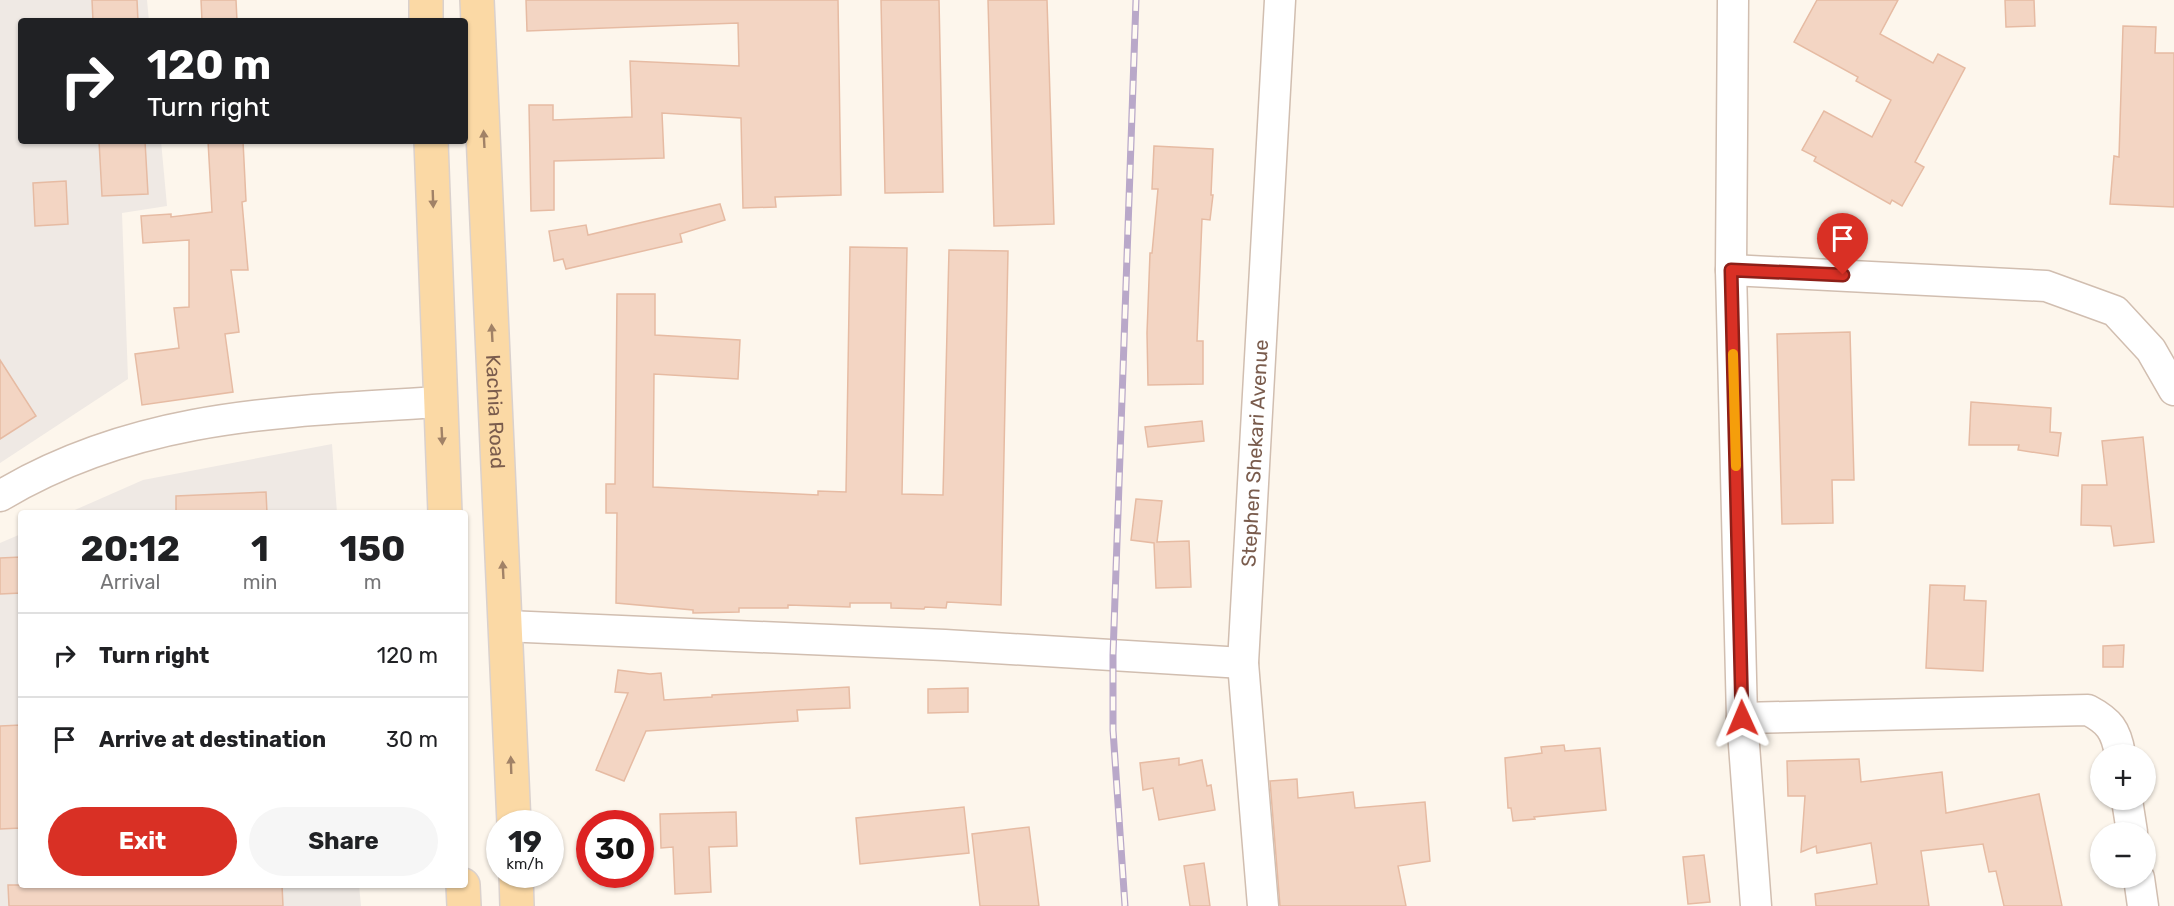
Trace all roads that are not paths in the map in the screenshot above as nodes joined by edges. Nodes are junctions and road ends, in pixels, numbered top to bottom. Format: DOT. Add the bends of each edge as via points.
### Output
graph roads {
  1 [pos="426,0"];
  2 [pos="477,0"];
  3 [pos="1280,0"];
  4 [pos="1733,0"];
  5 [pos="426,18"];
  6 [pos="431,144"];
  7 [pos="1731,270"];
  8 [pos="2174,390"];
  9 [pos="440,402"];
  10 [pos="0,496"];
  11 [pos="445,510"];
  12 [pos="505,626"];
  13 [pos="1243,663"];
  14 [pos="1742,718"];
  15 [pos="2118,744"];
  16 [pos="513,810"];
  17 [pos="463,888"];
  18 [pos="516,888"];
  19 [pos="2140,888"];
  20 [pos="464,906"];
  21 [pos="517,906"];
  22 [pos="1263,906"];
  23 [pos="1756,906"];
  24 [pos="2143,906"];
  1 -- 5 [label="main road"];
  12 -- 2 [label="main road, Kachia Road, one-way"];
  3 -- 13 [label="street, Stephen Shekari Avenue"];
  4 -- 7 [label="street"];
  6 -- 9 [label="main road, one-way"];
  7 -- 8 [label="street" via="2046,286 2115,311 2151,350"];
  7 -- 14 [label="street"];
  9 -- 10 [label="street" via="261,413 189,425 126,440 66,461"];
  9 -- 11 [label="main road, one-way"];
  12 -- 13 [label="street" via="945,645"];
  16 -- 12 [label="main road, Kachia Road, one-way"];
  13 -- 22 [label="street, Stephen Shekari Avenue"];
  14 -- 15 [label="street" via="2088,710 2104,719"];
  14 -- 23 [label="street"];
  17 -- 20 [label="main road"];
  18 -- 21 [label="main road"];
  19 -- 24 [label="street"];
}
